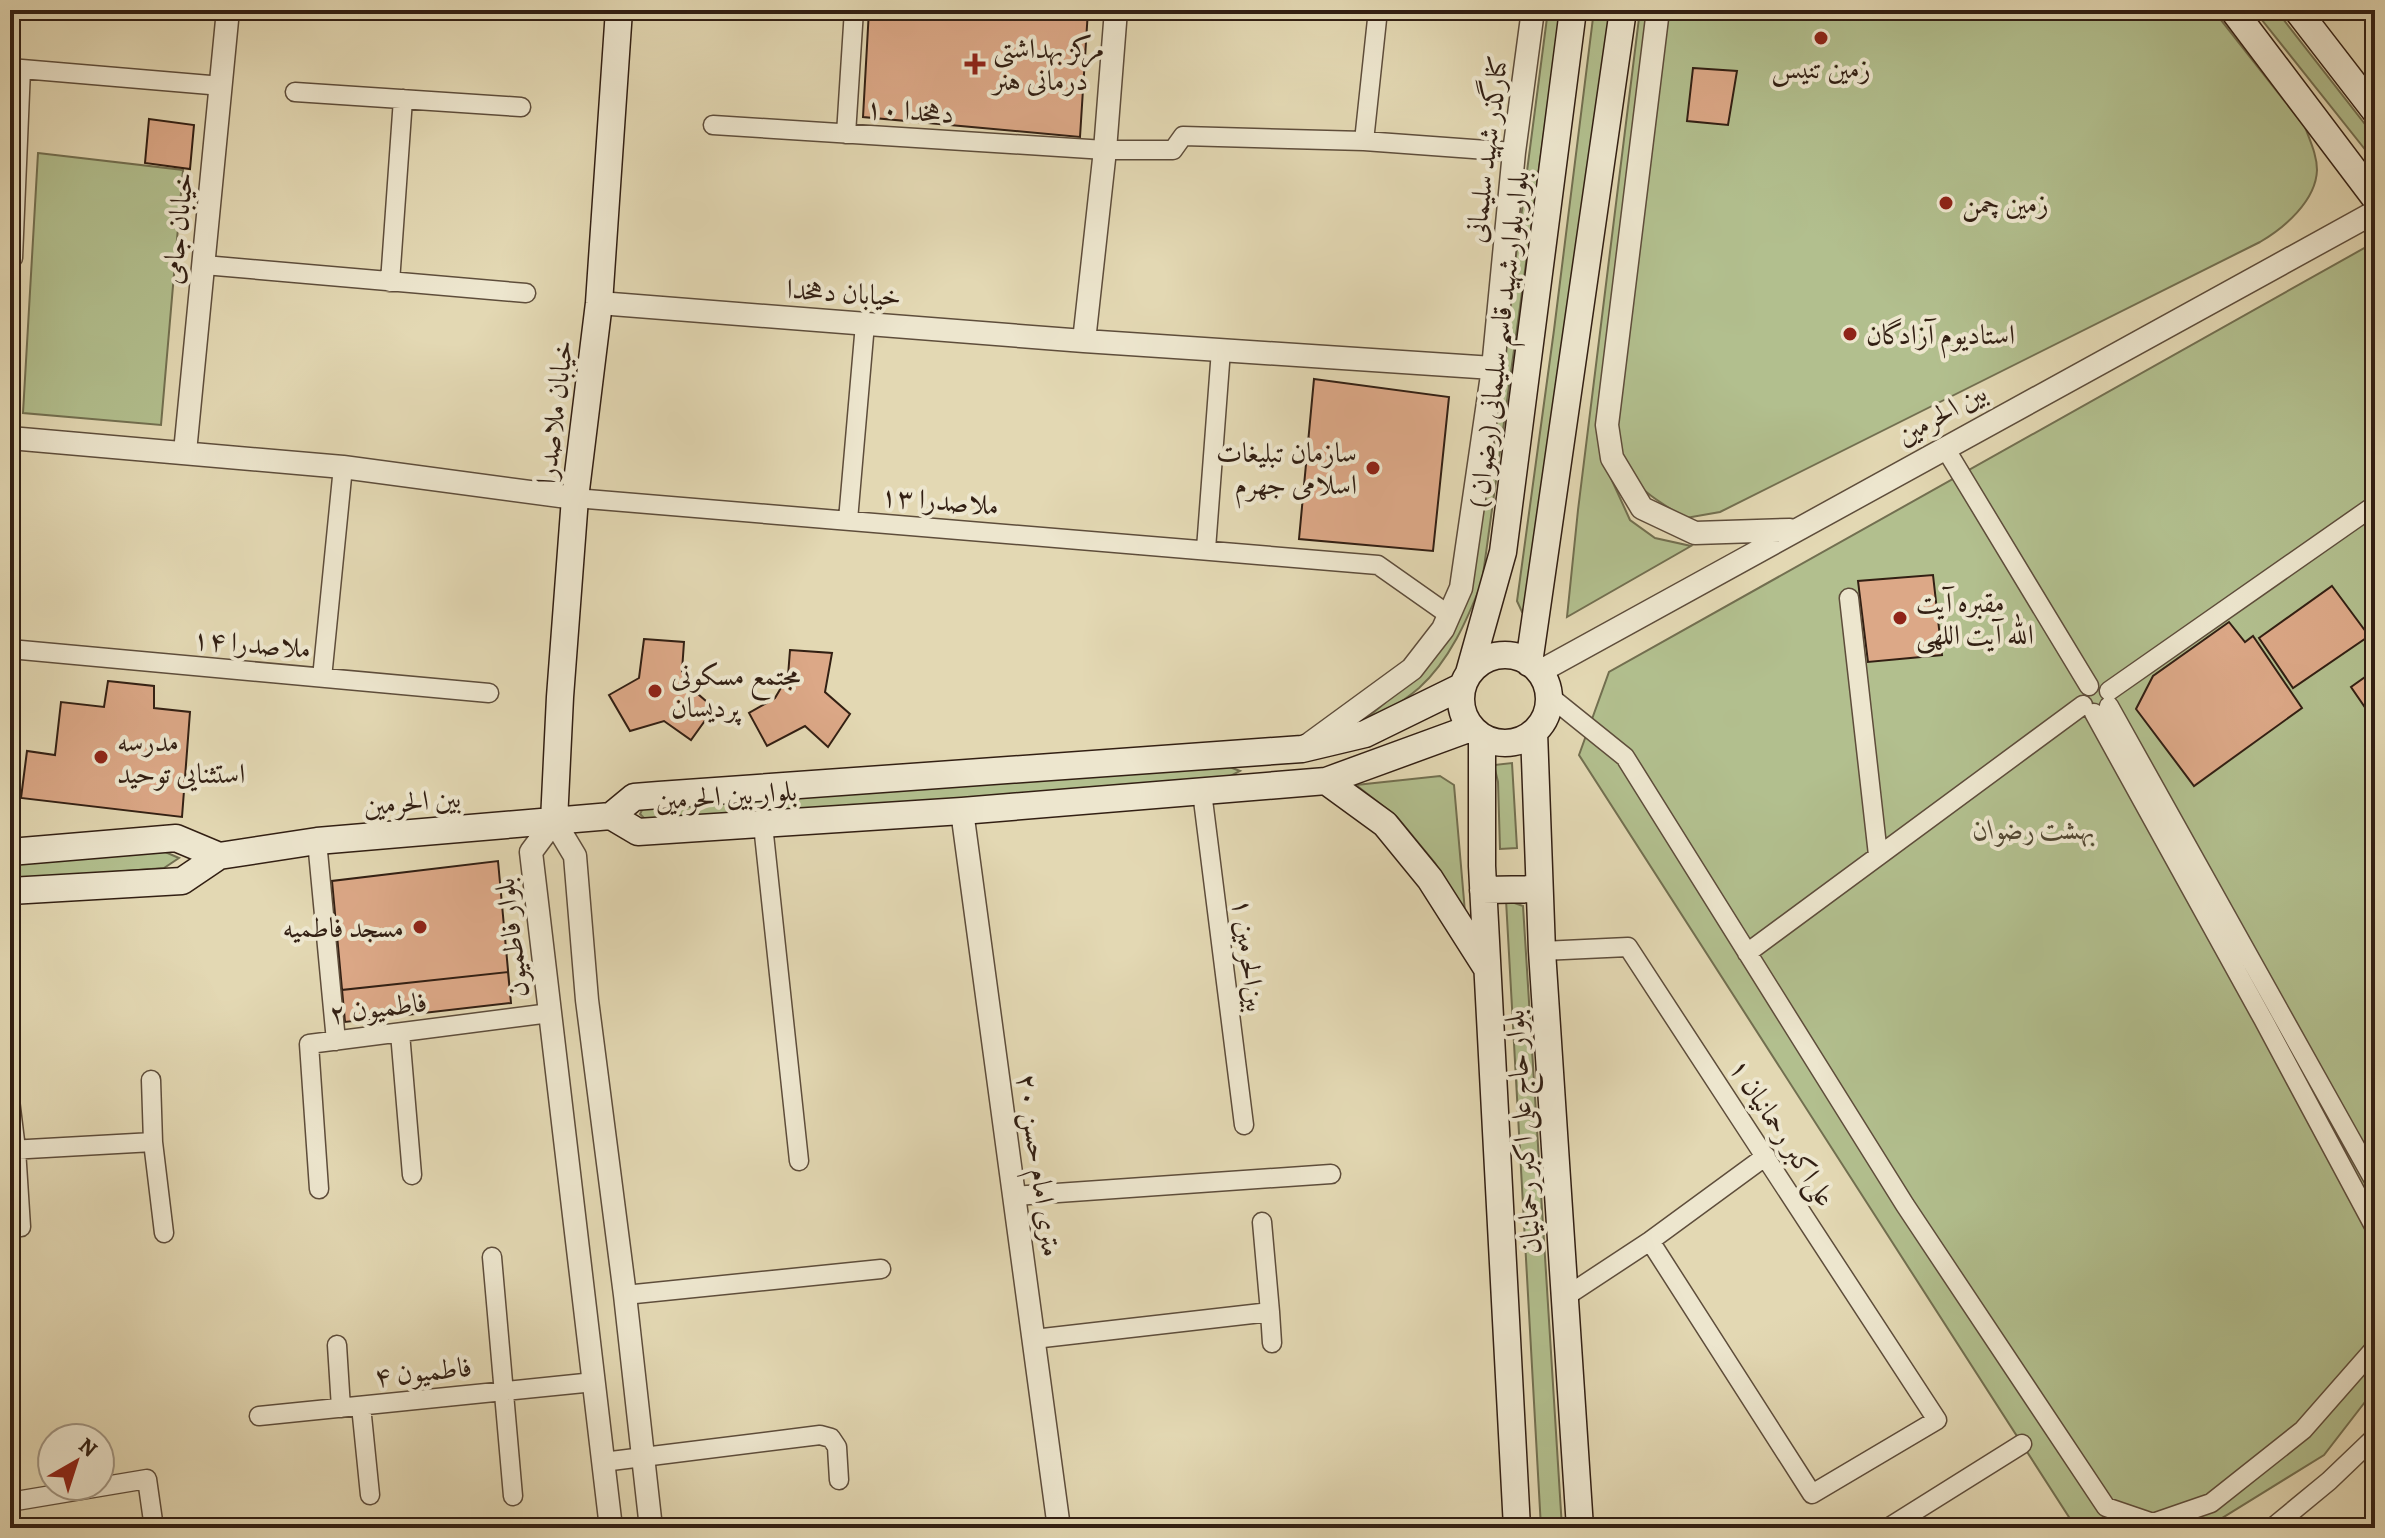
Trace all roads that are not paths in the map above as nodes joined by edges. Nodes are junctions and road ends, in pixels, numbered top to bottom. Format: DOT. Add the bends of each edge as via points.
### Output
graph roads {
  1 [pos="228,10"];
  2 [pos="619,10"];
  3 [pos="854,10"];
  4 [pos="1116,10"];
  5 [pos="1378,10"];
  6 [pos="1533,10"];
  7 [pos="1573,10"];
  8 [pos="1623,10"];
  9 [pos="1658,10"];
  10 [pos="2233,10"];
  11 [pos="2297,10"];
  12 [pos="16,68"];
  13 [pos="222,86"];
  14 [pos="295,92"];
  15 [pos="403,99"];
  16 [pos="521,107"];
  17 [pos="2375,111"];
  18 [pos="713,125"];
  19 [pos="846,134"];
  20 [pos="1364,141"];
  21 [pos="1105,150"];
  22 [pos="1514,152"];
  23 [pos="2375,198"];
  24 [pos="2375,212"];
  25 [pos="10,258"];
  26 [pos="204,265"];
  27 [pos="390,282"];
  28 [pos="526,293"];
  29 [pos="599,303"];
  30 [pos="865,324"];
  31 [pos="1084,341"];
  32 [pos="1221,350"];
  33 [pos="1493,368"];
  34 [pos="10,438"];
  35 [pos="1945,448"];
  36 [pos="185,452"];
  37 [pos="343,467"];
  38 [pos="575,498"];
  39 [pos="2375,505"];
  40 [pos="848,520"];
  41 [pos="1796,530"];
  42 [pos="1206,549"];
  43 [pos="1849,598"];
  44 [pos="1449,615"];
  45 [pos="10,649"];
  46 [pos="1539,677"];
  47 [pos="322,678"];
  48 [pos="1466,679"];
  49 [pos="489,693"];
  50 [pos="2099,704"];
  51 [pos="1477,732"];
  52 [pos="1534,732"];
  53 [pos="1302,749"];
  54 [pos="1249,753"];
  55 [pos="1326,781"];
  56 [pos="1254,787"];
  57 [pos="1202,792"];
  58 [pos="962,811"];
  59 [pos="611,816"];
  60 [pos="554,821"];
  61 [pos="763,825"];
  62 [pos="317,841"];
  63 [pos="10,852"];
  64 [pos="1878,855"];
  65 [pos="219,856"];
  66 [pos="1539,889"];
  67 [pos="1483,890"];
  68 [pos="10,891"];
  69 [pos="578,897"];
  70 [pos="538,903"];
  71 [pos="1542,951"];
  72 [pos="1747,953"];
  73 [pos="1487,969"];
  74 [pos="550,1013"];
  75 [pos="400,1033"];
  76 [pos="336,1041"];
  77 [pos="151,1080"];
  78 [pos="10,1100"];
  79 [pos="1244,1125"];
  80 [pos="153,1142"];
  81 [pos="13,1150"];
  82 [pos="1766,1156"];
  83 [pos="799,1161"];
  84 [pos="1331,1174"];
  85 [pos="412,1175"];
  86 [pos="2375,1182"];
  87 [pos="319,1189"];
  88 [pos="1014,1196"];
  89 [pos="1262,1222"];
  90 [pos="21,1227"];
  91 [pos="2375,1228"];
  92 [pos="164,1233"];
  93 [pos="1650,1241"];
  94 [pos="492,1257"];
  95 [pos="881,1269"];
  96 [pos="625,1295"];
  97 [pos="1565,1297"];
  98 [pos="1270,1312"];
  99 [pos="1034,1339"];
  100 [pos="1272,1343"];
  101 [pos="337,1345"];
  102 [pos="2375,1348"];
  103 [pos="594,1382"];
  104 [pos="504,1391"];
  105 [pos="361,1406"];
  106 [pos="341,1408"];
  107 [pos="259,1416"];
  108 [pos="2375,1437"];
  109 [pos="2022,1444"];
  110 [pos="644,1458"];
  111 [pos="603,1462"];
  112 [pos="839,1480"];
  113 [pos="370,1495"];
  114 [pos="513,1496"];
  115 [pos="10,1502"];
  116 [pos="154,1528"];
  117 [pos="611,1528"];
  118 [pos="651,1528"];
  119 [pos="1059,1528"];
  120 [pos="1517,1528"];
  121 [pos="1580,1528"];
  122 [pos="1888,1528"];
  123 [pos="2272,1528"];
  1 -- 13 [label="street, خیابان جامی"];
  2 -- 29 [label="main road, خیابان ملاصدرا"];
  3 -- 19 [label="street"];
  4 -- 21 [label="street"];
  5 -- 20 [label="street"];
  6 -- 22 [label="street, کنارگذر شهید سلیمانی"];
  7 -- 48 [label="main road, بلوار بلوار شهید قاسم سلیمانی (رضوان )" via="1503,552"];
  8 -- 46 [label="main road"];
  9 -- 41 [label="street" via="1607,425 1612,458 1642,508 1695,533"];
  10 -- 23 [label="main road"];
  11 -- 17 [label="main road"];
  12 -- 13 [label="street"];
  12 -- 25 [label="street"];
  13 -- 26 [label="street, خیابان جامی"];
  14 -- 15 [label="street"];
  15 -- 16 [label="street"];
  15 -- 27 [label="street"];
  18 -- 19 [label="street, دهخدا ۱۰"];
  19 -- 21 [label="street, دهخدا ۱۰"];
  20 -- 21 [label="street, دهخدا ۱۰" via="1183,136 1173,150"];
  20 -- 22 [label="street"];
  21 -- 31 [label="street"];
  22 -- 33 [label="street, کنارگذر شهید سلیمانی"];
  24 -- 35 [label="street, بین الحرمین"];
  26 -- 27 [label="street"];
  26 -- 36 [label="street, خیابان جامی"];
  27 -- 28 [label="street"];
  29 -- 30 [label="street, خیابان دهخدا"];
  29 -- 38 [label="main road, خیابان ملاصدرا"];
  30 -- 31 [label="street, خیابان دهخدا"];
  30 -- 40 [label="street"];
  31 -- 32 [label="street, خیابان دهخدا"];
  32 -- 33 [label="street, خیابان دهخدا"];
  32 -- 42 [label="street"];
  33 -- 44 [label="street, کنارگذر شهید سلیمانی" via="1461,588"];
  34 -- 36 [label="street"];
  35 -- 41 [label="street, بین الحرمین"];
  35 -- 50 [label="street" via="2089,686 2101,685"];
  36 -- 37 [label="street"];
  37 -- 38 [label="street"];
  37 -- 47 [label="street"];
  38 -- 40 [label="street, ملاصدرا ۱۳"];
  38 -- 60 [label="main road, خیابان ملاصدرا"];
  39 -- 50 [label="street"];
  40 -- 42 [label="street, ملاصدرا ۱۳"];
  41 -- 46 [label="street, بین الحرمین"];
  42 -- 44 [label="street, ملاصدرا ۱۳" via="1378,565"];
  43 -- 64 [label="street"];
  44 -- 53 [label="street, کنارگذر شهید سلیمانی" via="1412,669"];
  45 -- 47 [label="street, ملاصدرا ۱۴"];
  46 -- 48 [label="main road" via="1517,658 1504,656 1479,663"];
  46 -- 52 [label="main road" via="1548,709"];
  46 -- 72 [label="street" via="1625,757"];
  47 -- 49 [label="street, ملاصدرا ۱۴"];
  48 -- 51 [label="main road" via="1460,701"];
  48 -- 53 [label="main road, بلوار بین الحرمین" via="1365,734"];
  50 -- 64 [label="street"];
  50 -- 86 [label="street"];
  50 -- 91 [label="street"];
  51 -- 52 [label="main road" via="1509,743"];
  51 -- 55 [label="main road, بلوار بین الحرمین"];
  51 -- 67 [label="main road, بلوار حاج علی اکبر رحمانیان"];
  52 -- 66 [label="main road, بلوار حاج علی اکبر رحمانیان"];
  53 -- 54 [label="main road, بلوار بین الحرمین"];
  54 -- 56 [label="main road"];
  54 -- 59 [label="main road, بلوار بین الحرمین" via="634,797"];
  55 -- 56 [label="main road, بلوار بین الحرمین"];
  55 -- 73 [label="main road" via="1385,824 1430,879"];
  56 -- 57 [label="main road, بلوار بین الحرمین"];
  57 -- 58 [label="main road, بلوار بین الحرمین"];
  57 -- 79 [label="street, بین‌الحرمین ۱"];
  58 -- 61 [label="main road, بلوار بین الحرمین"];
  58 -- 88 [label="street, ۲۰ متری امام حسن"];
  59 -- 60 [label="main road, بین الحرمین"];
  59 -- 61 [label="main road, بلوار بین الحرمین" via="638,832"];
  60 -- 62 [label="main road, بین الحرمین"];
  60 -- 69 [label="street" via="575,856"];
  60 -- 70 [label="street, بلوار فاطمیون" via="531,852"];
  61 -- 83 [label="street"];
  62 -- 65 [label="main road, بین الحرمین"];
  62 -- 76 [label="street"];
  63 -- 65 [label="main road" via="176,838"];
  64 -- 72 [label="street"];
  65 -- 68 [label="main road" via="182,881"];
  66 -- 67 [label="main road"];
  66 -- 71 [label="main road, بلوار حاج علی اکبر رحمانیان"];
  67 -- 73 [label="main road, بلوار حاج علی اکبر رحمانیان"];
  69 -- 70 [label="street" via="550,895"];
  69 -- 96 [label="street"];
  70 -- 74 [label="street, بلوار فاطمیون"];
  71 -- 82 [label="street, علی‌اکبر رحمانیان ۱" via="1628,947"];
  71 -- 97 [label="main road, بلوار حاج علی اکبر رحمانیان"];
  72 -- 102 [label="street" via="1905,1205 2106,1507 2153,1523 2211,1503 2303,1430"];
  73 -- 120 [label="main road, بلوار حاج علی اکبر رحمانیان"];
  74 -- 75 [label="street, فاطمیون ۲"];
  74 -- 103 [label="street, بلوار فاطمیون"];
  75 -- 76 [label="street, فاطمیون ۲"];
  75 -- 85 [label="street"];
  76 -- 87 [label="street, فاطمیون ۲" via="309,1044"];
  77 -- 80 [label="street"];
  78 -- 81 [label="street"];
  80 -- 81 [label="street"];
  80 -- 92 [label="street"];
  81 -- 90 [label="street"];
  82 -- 93 [label="street"];
  82 -- 93 [label="street, علی‌اکبر رحمانیان ۱" via="1937,1420 1812,1494"];
  84 -- 88 [label="street"];
  88 -- 99 [label="street, ۲۰ متری امام حسن"];
  89 -- 98 [label="street"];
  93 -- 97 [label="street"];
  94 -- 104 [label="street"];
  95 -- 96 [label="street"];
  96 -- 110 [label="street"];
  97 -- 121 [label="main road, بلوار حاج علی اکبر رحمانیان"];
  98 -- 99 [label="street"];
  98 -- 100 [label="street"];
  99 -- 119 [label="street, ۲۰ متری امام حسن"];
  101 -- 106 [label="street"];
  103 -- 104 [label="street, فاطمیون ۴"];
  103 -- 111 [label="street, بلوار فاطمیون"];
  104 -- 105 [label="street, فاطمیون ۴"];
  104 -- 114 [label="street"];
  105 -- 106 [label="street, فاطمیون ۴"];
  105 -- 113 [label="street"];
  106 -- 107 [label="street, فاطمیون ۴"];
  108 -- 123 [label="street"];
  109 -- 122 [label="street"];
  110 -- 111 [label="street"];
  110 -- 112 [label="street" via="820,1435 837,1447"];
  110 -- 118 [label="street"];
  111 -- 117 [label="street, بلوار فاطمیون"];
  115 -- 116 [label="street" via="147,1479"];
}
